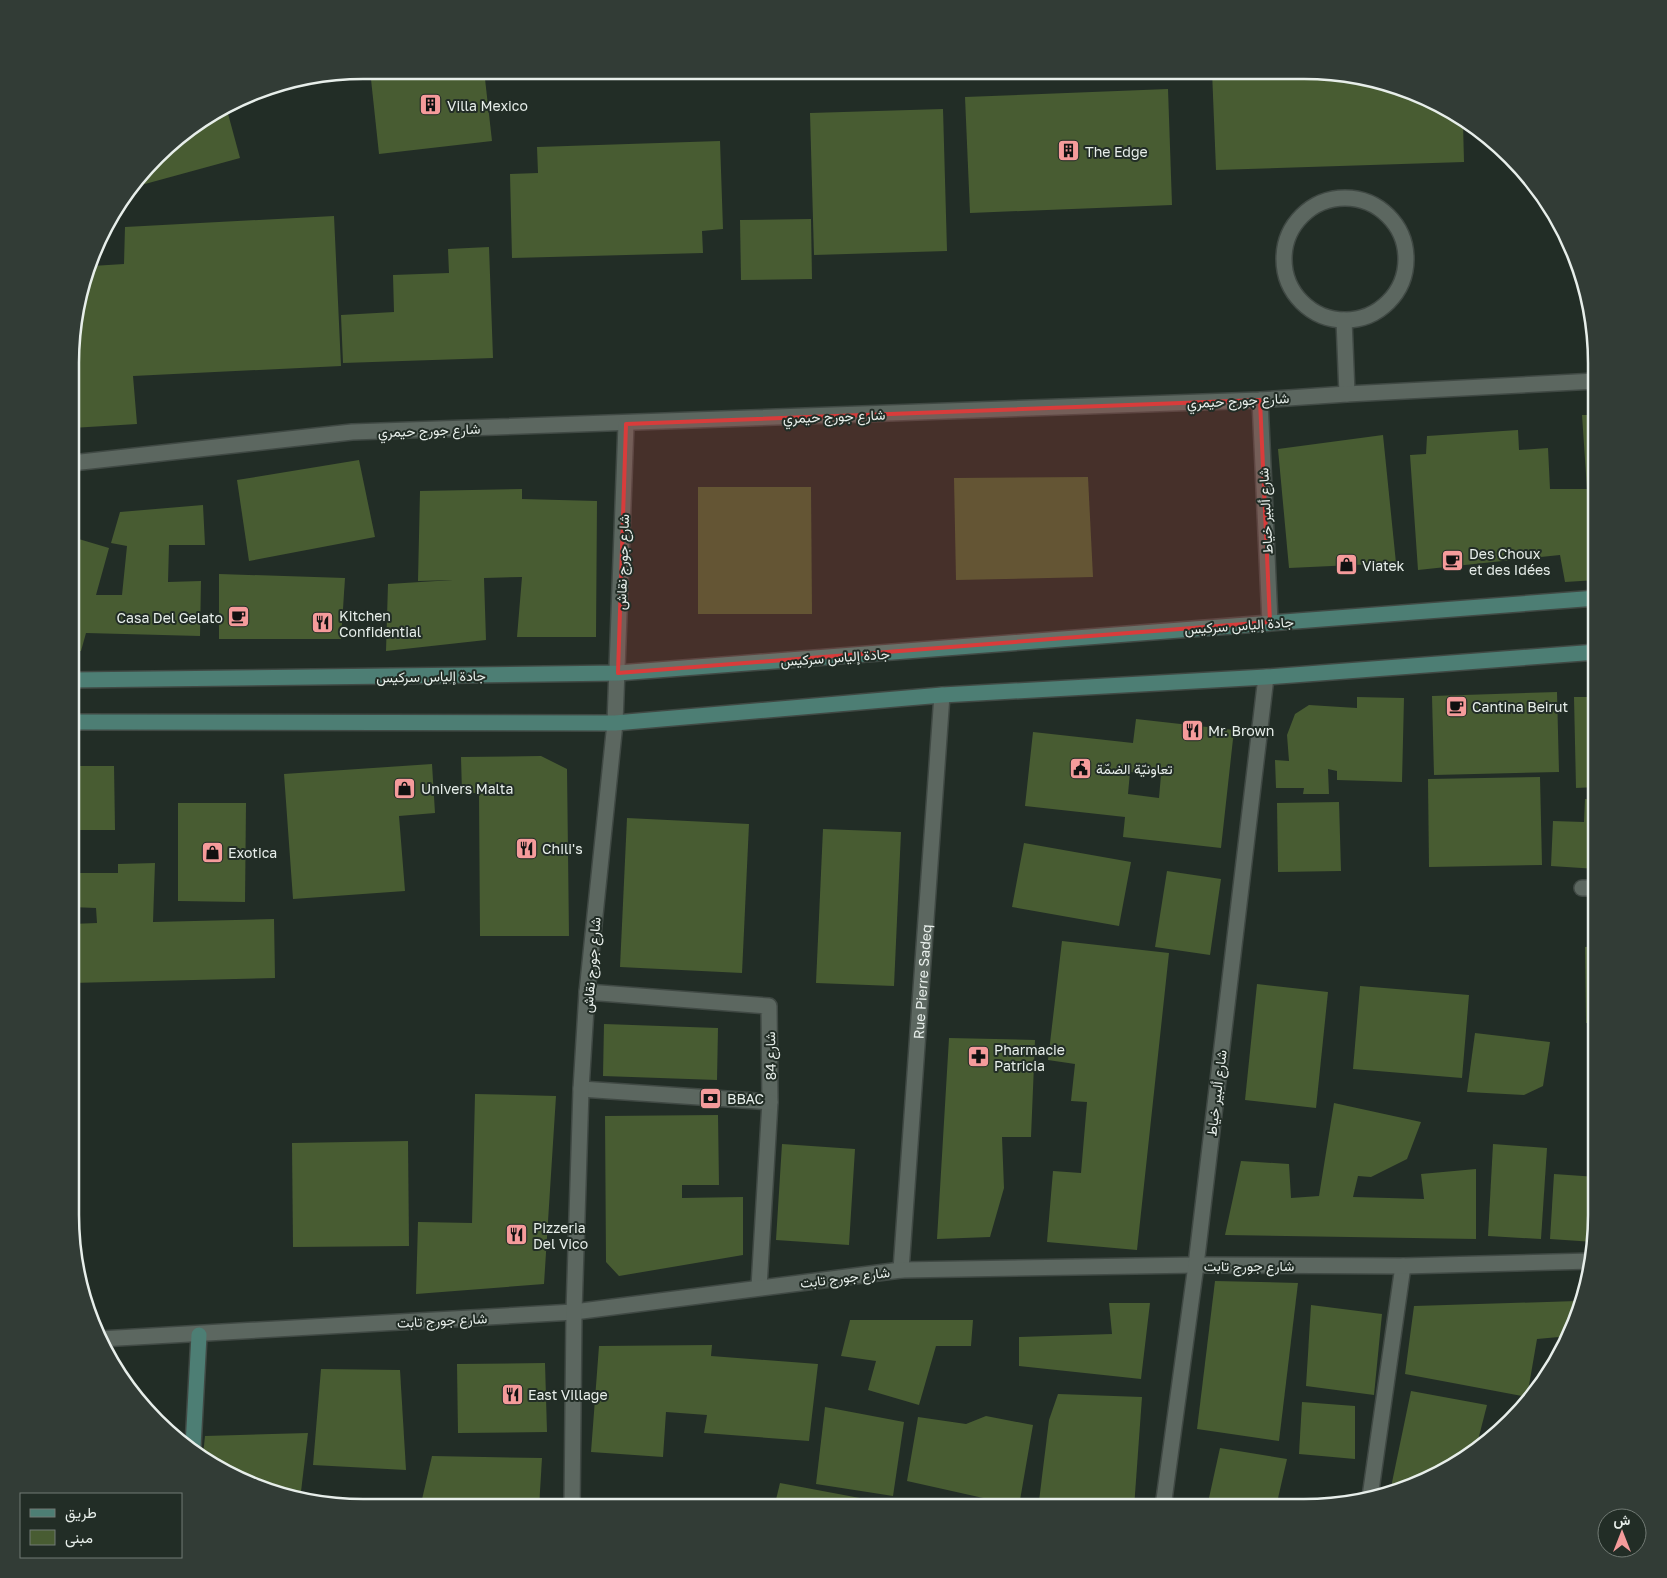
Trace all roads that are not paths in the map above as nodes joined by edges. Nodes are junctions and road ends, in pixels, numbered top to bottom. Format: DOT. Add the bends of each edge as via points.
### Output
graph roads {
  1 [pos="1344,320"];
  2 [pos="1588,381"];
  3 [pos="1347,394"];
  4 [pos="1260,400"];
  5 [pos="626,424"];
  6 [pos="79,462"];
  7 [pos="1588,599"];
  8 [pos="1270,622"];
  9 [pos="1588,653"];
  10 [pos="618,673"];
  11 [pos="1266,677"];
  12 [pos="79,680"];
  13 [pos="942,695"];
  14 [pos="79,722"];
  15 [pos="615,723"];
  16 [pos="588,992"];
  17 [pos="581,1090"];
  18 [pos="770,1102"];
  19 [pos="1585,1261"];
  20 [pos="1196,1265"];
  21 [pos="1403,1266"];
  22 [pos="901,1270"];
  23 [pos="759,1287"];
  24 [pos="574,1312"];
  25 [pos="199,1335"];
  26 [pos="107,1339"];
  27 [pos="193,1443"];
  28 [pos="1371,1492"];
  29 [pos="572,1499"];
  30 [pos="1164,1499"];
  1 -- 1 [label="street" via="1364,317 1382,308 1396,293 1404,275 1406,256 1402,235 1391,219 1375,206 1356,199 1336,199 1317,205 1301,217 1290,234 1284,253 1286,273 1293,292 1318,313"];
  1 -- 3 [label="street"];
  2 -- 3 [label="street, شارع جورج حيمري"];
  3 -- 4 [label="street, شارع جورج حيمري"];
  4 -- 5 [label="street, شارع جورج حيمري"];
  4 -- 8 [label="street, شارع ألبير خياط"];
  5 -- 6 [label="street, شارع جورج حيمري" via="352,432"];
  5 -- 10 [label="street, شارع جورج نقاش"];
  7 -- 8 [label="main road, جادة إلياس سركيس"];
  8 -- 10 [label="main road, جادة إلياس سركيس"];
  9 -- 11 [label="main road"];
  10 -- 12 [label="main road, جادة إلياس سركيس"];
  10 -- 15 [label="street, شارع جورج نقاش"];
  11 -- 13 [label="main road"];
  11 -- 20 [label="street, شارع ألبير خياط"];
  13 -- 15 [label="main road"];
  13 -- 22 [label="street, Rue Pierre Sadeq"];
  14 -- 15 [label="main road"];
  15 -- 16 [label="street, شارع جورج نقاش"];
  16 -- 17 [label="street, شارع جورج نقاش"];
  16 -- 18 [label="street, شارع 84" via="769,1006"];
  17 -- 18 [label="street"];
  17 -- 24 [label="street, شارع جورج نقاش"];
  18 -- 23 [label="street, شارع 84"];
  19 -- 21 [label="street, شارع جورج تابت"];
  20 -- 21 [label="street, شارع جورج تابت"];
  20 -- 22 [label="street, شارع جورج تابت"];
  20 -- 30 [label="street, شارع ألبير خياط"];
  21 -- 28 [label="street"];
  22 -- 23 [label="street, شارع جورج تابت"];
  23 -- 24 [label="street, شارع جورج تابت"];
  24 -- 25 [label="street, شارع جورج تابت"];
  24 -- 29 [label="street, شارع جورج نقاش"];
  25 -- 26 [label="street, شارع جورج تابت"];
  25 -- 27 [label="main road"];
}
